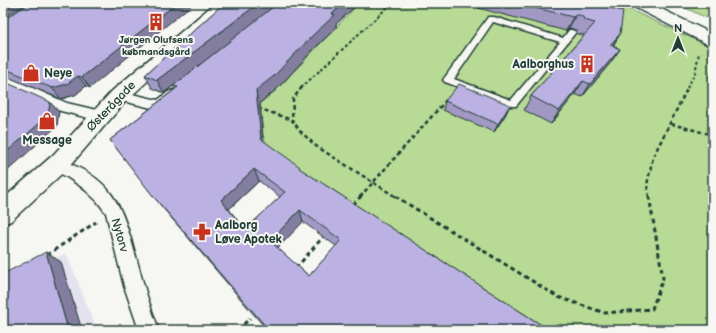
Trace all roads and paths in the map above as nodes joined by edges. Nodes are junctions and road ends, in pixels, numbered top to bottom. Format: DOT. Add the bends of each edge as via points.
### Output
graph roads {
  1 [pos="224,3"];
  2 [pos="392,3"];
  3 [pos="637,3"];
  4 [pos="656,3"];
  5 [pos="572,32"];
  6 [pos="711,35"];
  7 [pos="565,41"];
  8 [pos="3,79"];
  9 [pos="182,87"];
  10 [pos="119,96"];
  11 [pos="258,108"];
  12 [pos="439,109"];
  13 [pos="100,116"];
  14 [pos="292,120"];
  15 [pos="671,124"];
  16 [pos="713,135"];
  17 [pos="57,165"];
  18 [pos="373,183"];
  19 [pos="113,210"];
  20 [pos="348,210"];
  21 [pos="3,214"];
  22 [pos="323,237"];
  23 [pos="42,258"];
  24 [pos="294,270"];
  25 [pos="250,318"];
  26 [pos="149,330"];
  27 [pos="238,330"];
  1 -- 10 [label="street, Østerågade"];
  2 -- 14 [label="path" via="305,84 293,99"];
  3 -- 6 [label="street"];
  4 -- 6 [label="street"];
  5 -- 7 [label="lane"];
  6 -- 15 [label="path" via="700,48 695,73"];
  7 -- 7 [label="lane" via="513,104 448,80 491,19"];
  8 -- 13 [label="street" via="56,105"];
  9 -- 10 [label="street" via="160,105"];
  10 -- 13 [label="street, Østerågade"];
  11 -- 14 [label="path"];
  12 -- 18 [label="path"];
  13 -- 17 [label="street, Østerågade"];
  14 -- 18 [label="path" via="316,146"];
  15 -- 16 [label="path"];
  15 -- 18 [label="path" via="653,157 647,185 663,278 652,309 605,313 558,297"];
  17 -- 19 [label="street, Nytorv" via="68,168 93,187"];
  17 -- 21 [label="street, Østerågade"];
  18 -- 20 [label="path"];
  19 -- 23 [label="path"];
  19 -- 26 [label="street, Nytorv"];
  22 -- 24 [label="path"];
  25 -- 27 [label="path"];
}
